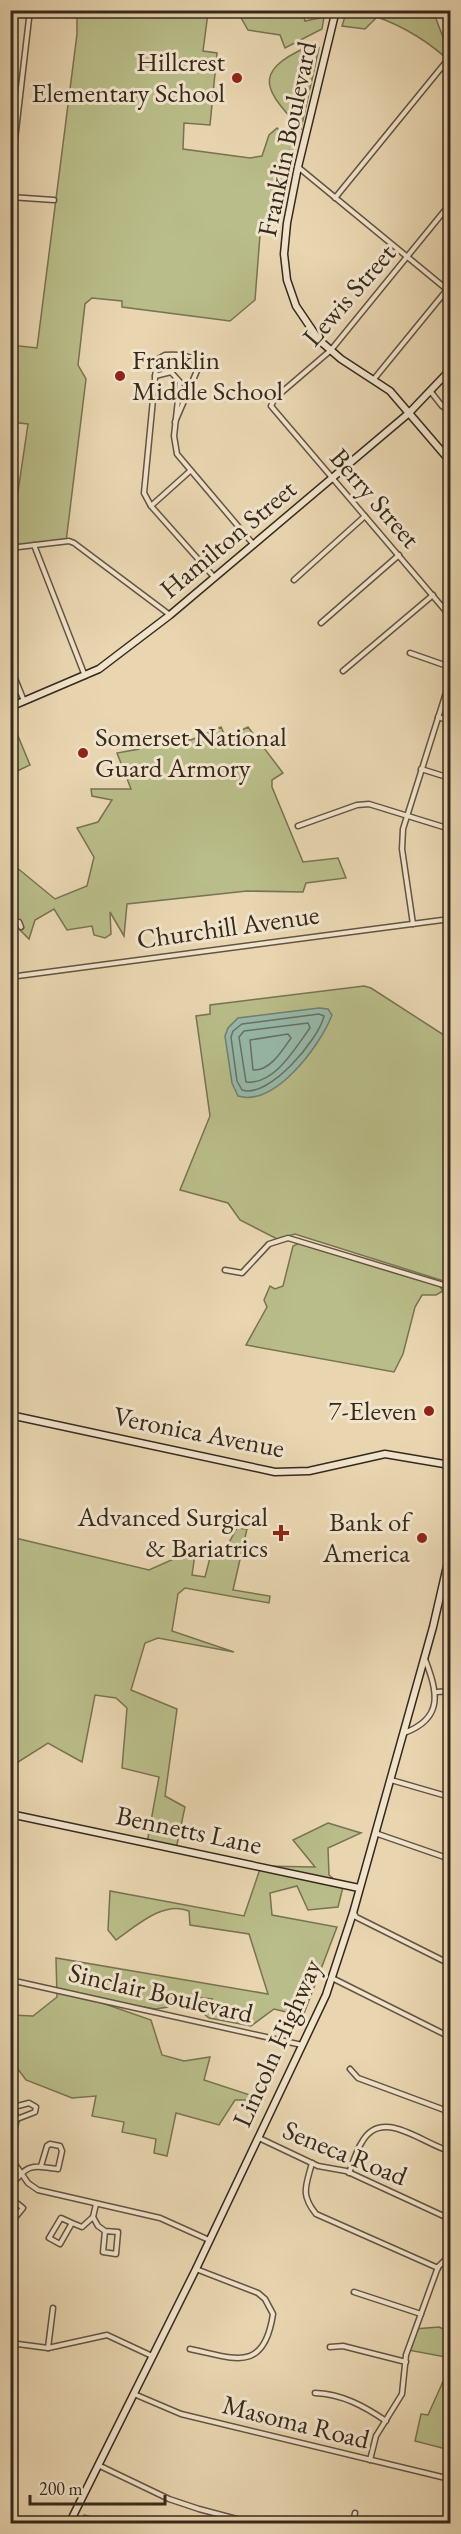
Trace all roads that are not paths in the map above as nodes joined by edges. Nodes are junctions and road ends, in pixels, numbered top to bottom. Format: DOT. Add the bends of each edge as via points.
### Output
graph roads {
  1 [pos="30,10"];
  2 [pos="336,10"];
  3 [pos="450,57"];
  4 [pos="298,166"];
  5 [pos="10,182"];
  6 [pos="10,197"];
  7 [pos="335,198"];
  8 [pos="54,200"];
  9 [pos="450,204"];
  10 [pos="407,257"];
  11 [pos="449,289"];
  12 [pos="331,350"];
  13 [pos="450,370"];
  14 [pos="155,376"];
  15 [pos="374,379"];
  16 [pos="431,392"];
  17 [pos="271,406"];
  18 [pos="450,412"];
  19 [pos="409,413"];
  20 [pos="175,422"];
  21 [pos="450,445"];
  22 [pos="442,452"];
  23 [pos="450,461"];
  24 [pos="190,471"];
  25 [pos="332,479"];
  26 [pos="151,506"];
  27 [pos="365,516"];
  28 [pos="34,545"];
  29 [pos="254,545"];
  30 [pos="10,548"];
  31 [pos="399,555"];
  32 [pos="215,578"];
  33 [pos="294,580"];
  34 [pos="433,596"];
  35 [pos="450,604"];
  36 [pos="445,609"];
  37 [pos="171,615"];
  38 [pos="450,616"];
  39 [pos="321,623"];
  40 [pos="411,653"];
  41 [pos="10,666"];
  42 [pos="450,667"];
  43 [pos="343,671"];
  44 [pos="86,676"];
  45 [pos="450,680"];
  46 [pos="24,702"];
  47 [pos="10,707"];
  48 [pos="438,717"];
  49 [pos="450,721"];
  50 [pos="421,769"];
  51 [pos="450,778"];
  52 [pos="406,816"];
  53 [pos="298,826"];
  54 [pos="450,829"];
  55 [pos="450,919"];
  56 [pos="10,922"];
  57 [pos="413,924"];
  58 [pos="21,927"];
  59 [pos="10,976"];
  60 [pos="225,1270"];
  61 [pos="450,1287"];
  62 [pos="10,1415"];
  63 [pos="450,1465"];
  64 [pos="450,1553"];
  65 [pos="424,1657"];
  66 [pos="450,1691"];
  67 [pos="436,1692"];
  68 [pos="403,1733"];
  69 [pos="390,1780"];
  70 [pos="450,1797"];
  71 [pos="10,1814"];
  72 [pos="375,1833"];
  73 [pos="450,1859"];
  74 [pos="359,1888"];
  75 [pos="353,1912"];
  76 [pos="450,1964"];
  77 [pos="332,1978"];
  78 [pos="10,1980"];
  79 [pos="450,2037"];
  80 [pos="302,2045"];
  81 [pos="350,2069"];
  82 [pos="450,2112"];
  83 [pos="17,2119"];
  84 [pos="10,2136"];
  85 [pos="258,2138"];
  86 [pos="450,2151"];
  87 [pos="10,2157"];
  88 [pos="312,2163"];
  89 [pos="41,2166"];
  90 [pos="21,2173"];
  91 [pos="349,2173"];
  92 [pos="10,2188"];
  93 [pos="11,2199"];
  94 [pos="96,2204"];
  95 [pos="93,2217"];
  96 [pos="450,2219"];
  97 [pos="72,2223"];
  98 [pos="10,2224"];
  99 [pos="105,2230"];
  100 [pos="209,2240"];
  101 [pos="450,2254"];
  102 [pos="438,2268"];
  103 [pos="196,2269"];
  104 [pos="354,2292"];
  105 [pos="53,2308"];
  106 [pos="421,2314"];
  107 [pos="10,2343"];
  108 [pos="48,2348"];
  109 [pos="330,2348"];
  110 [pos="190,2349"];
  111 [pos="152,2356"];
  112 [pos="406,2362"];
  113 [pos="315,2393"];
  114 [pos="134,2394"];
  115 [pos="386,2421"];
  116 [pos="370,2460"];
  117 [pos="98,2465"];
  118 [pos="450,2479"];
  119 [pos="356,2513"];
  120 [pos="69,2523"];
  121 [pos="255,2523"];
  122 [pos="353,2523"];
  1 -- 5 [label="street"];
  2 -- 4 [label="main road, Franklin Boulevard"];
  3 -- 7 [label="street"];
  4 -- 7 [label="street"];
  4 -- 12 [label="main road, Franklin Boulevard" via="284,238 285,269 306,324"];
  6 -- 8 [label="street"];
  7 -- 10 [label="street"];
  9 -- 10 [label="street, Lewis Street"];
  10 -- 11 [label="street"];
  10 -- 12 [label="street, Lewis Street"];
  11 -- 15 [label="street"];
  12 -- 15 [label="main road, Franklin Boulevard"];
  12 -- 17 [label="street, Lewis Street" via="275,398"];
  13 -- 16 [label="main road, Hamilton Street"];
  14 -- 20 [label="street" via="167,371 178,378"];
  14 -- 20 [label="street" via="158,359 165,355 197,361 195,378"];
  14 -- 26 [label="street" via="143,488"];
  15 -- 19 [label="main road, Franklin Boulevard"];
  16 -- 18 [label="street"];
  16 -- 19 [label="main road, Hamilton Street"];
  17 -- 25 [label="street, Berry Street"];
  19 -- 22 [label="main road, Franklin Boulevard"];
  19 -- 25 [label="main road, Hamilton Street"];
  20 -- 24 [label="street" via="177,454"];
  21 -- 22 [label="street"];
  22 -- 23 [label="main road, Franklin Boulevard"];
  24 -- 26 [label="street"];
  24 -- 29 [label="street"];
  25 -- 27 [label="street, Berry Street"];
  25 -- 29 [label="main road, Hamilton Street"];
  26 -- 32 [label="street"];
  27 -- 31 [label="street, Berry Street"];
  27 -- 33 [label="street"];
  28 -- 30 [label="street"];
  28 -- 37 [label="street" via="69,541 78,545"];
  28 -- 44 [label="street"];
  29 -- 32 [label="main road, Hamilton Street"];
  31 -- 34 [label="street, Berry Street"];
  31 -- 39 [label="street"];
  32 -- 37 [label="main road, Hamilton Street"];
  34 -- 36 [label="street, Berry Street"];
  34 -- 43 [label="street"];
  35 -- 36 [label="street"];
  36 -- 38 [label="street, Berry Street"];
  37 -- 44 [label="main road, Hamilton Street"];
  40 -- 42 [label="street"];
  41 -- 46 [label="street"];
  44 -- 46 [label="main road, Hamilton Street"];
  45 -- 48 [label="street"];
  46 -- 47 [label="main road, Hamilton Street"];
  48 -- 49 [label="street"];
  48 -- 50 [label="street"];
  50 -- 51 [label="street"];
  50 -- 52 [label="street"];
  52 -- 53 [label="street" via="369,804 357,805"];
  52 -- 54 [label="street"];
  52 -- 57 [label="street" via="402,849"];
  55 -- 57 [label="street, Churchill Avenue"];
  56 -- 58 [label="street" via="19,922"];
  57 -- 59 [label="street, Churchill Avenue"];
  60 -- 61 [label="street" via="242,1273 269,1244 288,1238"];
  62 -- 63 [label="main road, Veronica Avenue" via="275,1472 309,1471 385,1454"];
  64 -- 65 [label="main road, Lincoln Highway"];
  65 -- 67 [label="street"];
  65 -- 68 [label="main road, Lincoln Highway"];
  66 -- 67 [label="street"];
  67 -- 68 [label="street" via="428,1716"];
  68 -- 69 [label="main road, Lincoln Highway"];
  69 -- 70 [label="street"];
  69 -- 72 [label="main road, Lincoln Highway"];
  71 -- 74 [label="main road, Bennetts Lane"];
  72 -- 73 [label="street"];
  72 -- 74 [label="main road, Lincoln Highway"];
  74 -- 75 [label="main road, Lincoln Highway"];
  75 -- 76 [label="street"];
  75 -- 77 [label="main road, Lincoln Highway"];
  77 -- 79 [label="street"];
  77 -- 80 [label="main road, Lincoln Highway"];
  78 -- 80 [label="street, Sinclair Boulevard"];
  80 -- 85 [label="main road, Lincoln Highway"];
  81 -- 82 [label="street" via="358,2078"];
  83 -- 83 [label="street" via="14,2107 29,2103 36,2107 35,2112"];
  83 -- 84 [label="street"];
  85 -- 88 [label="street, Seneca Road"];
  85 -- 100 [label="main road, Lincoln Highway"];
  86 -- 91 [label="street" via="398,2127 376,2129 366,2136"];
  87 -- 90 [label="street"];
  88 -- 91 [label="street, Seneca Road"];
  88 -- 102 [label="street" via="306,2199 316,2214"];
  89 -- 89 [label="street" via="47,2146 60,2146 58,2169"];
  89 -- 90 [label="street" via="35,2164"];
  90 -- 92 [label="street"];
  90 -- 94 [label="street" via="38,2190"];
  91 -- 96 [label="street, Seneca Road"];
  93 -- 98 [label="street" via="23,2208"];
  94 -- 95 [label="street"];
  94 -- 100 [label="street" via="160,2218"];
  95 -- 97 [label="street" via="82,2227"];
  95 -- 99 [label="street"];
  97 -- 97 [label="street" via="60,2244 49,2238 61,2218"];
  99 -- 99 [label="street" via="103,2252 116,2254 118,2232"];
  100 -- 103 [label="main road, Lincoln Highway"];
  101 -- 102 [label="street"];
  102 -- 106 [label="street"];
  103 -- 110 [label="street" via="258,2293 273,2314 268,2337 251,2356 240,2360"];
  103 -- 111 [label="main road, Lincoln Highway"];
  104 -- 106 [label="street"];
  105 -- 108 [label="street"];
  106 -- 112 [label="street"];
  107 -- 108 [label="street"];
  108 -- 111 [label="street" via="107,2335"];
  109 -- 112 [label="street" via="344,2346"];
  111 -- 114 [label="main road, Lincoln Highway"];
  112 -- 115 [label="street" via="402,2394"];
  113 -- 115 [label="street" via="335,2395 366,2407"];
  114 -- 116 [label="street, Masoma Road" via="181,2414"];
  114 -- 117 [label="main road, Lincoln Highway"];
  115 -- 116 [label="street" via="376,2436"];
  116 -- 118 [label="street, Masoma Road"];
  117 -- 120 [label="main road, Lincoln Highway"];
  117 -- 121 [label="street" via="169,2499"];
  119 -- 122 [label="street"];
}
